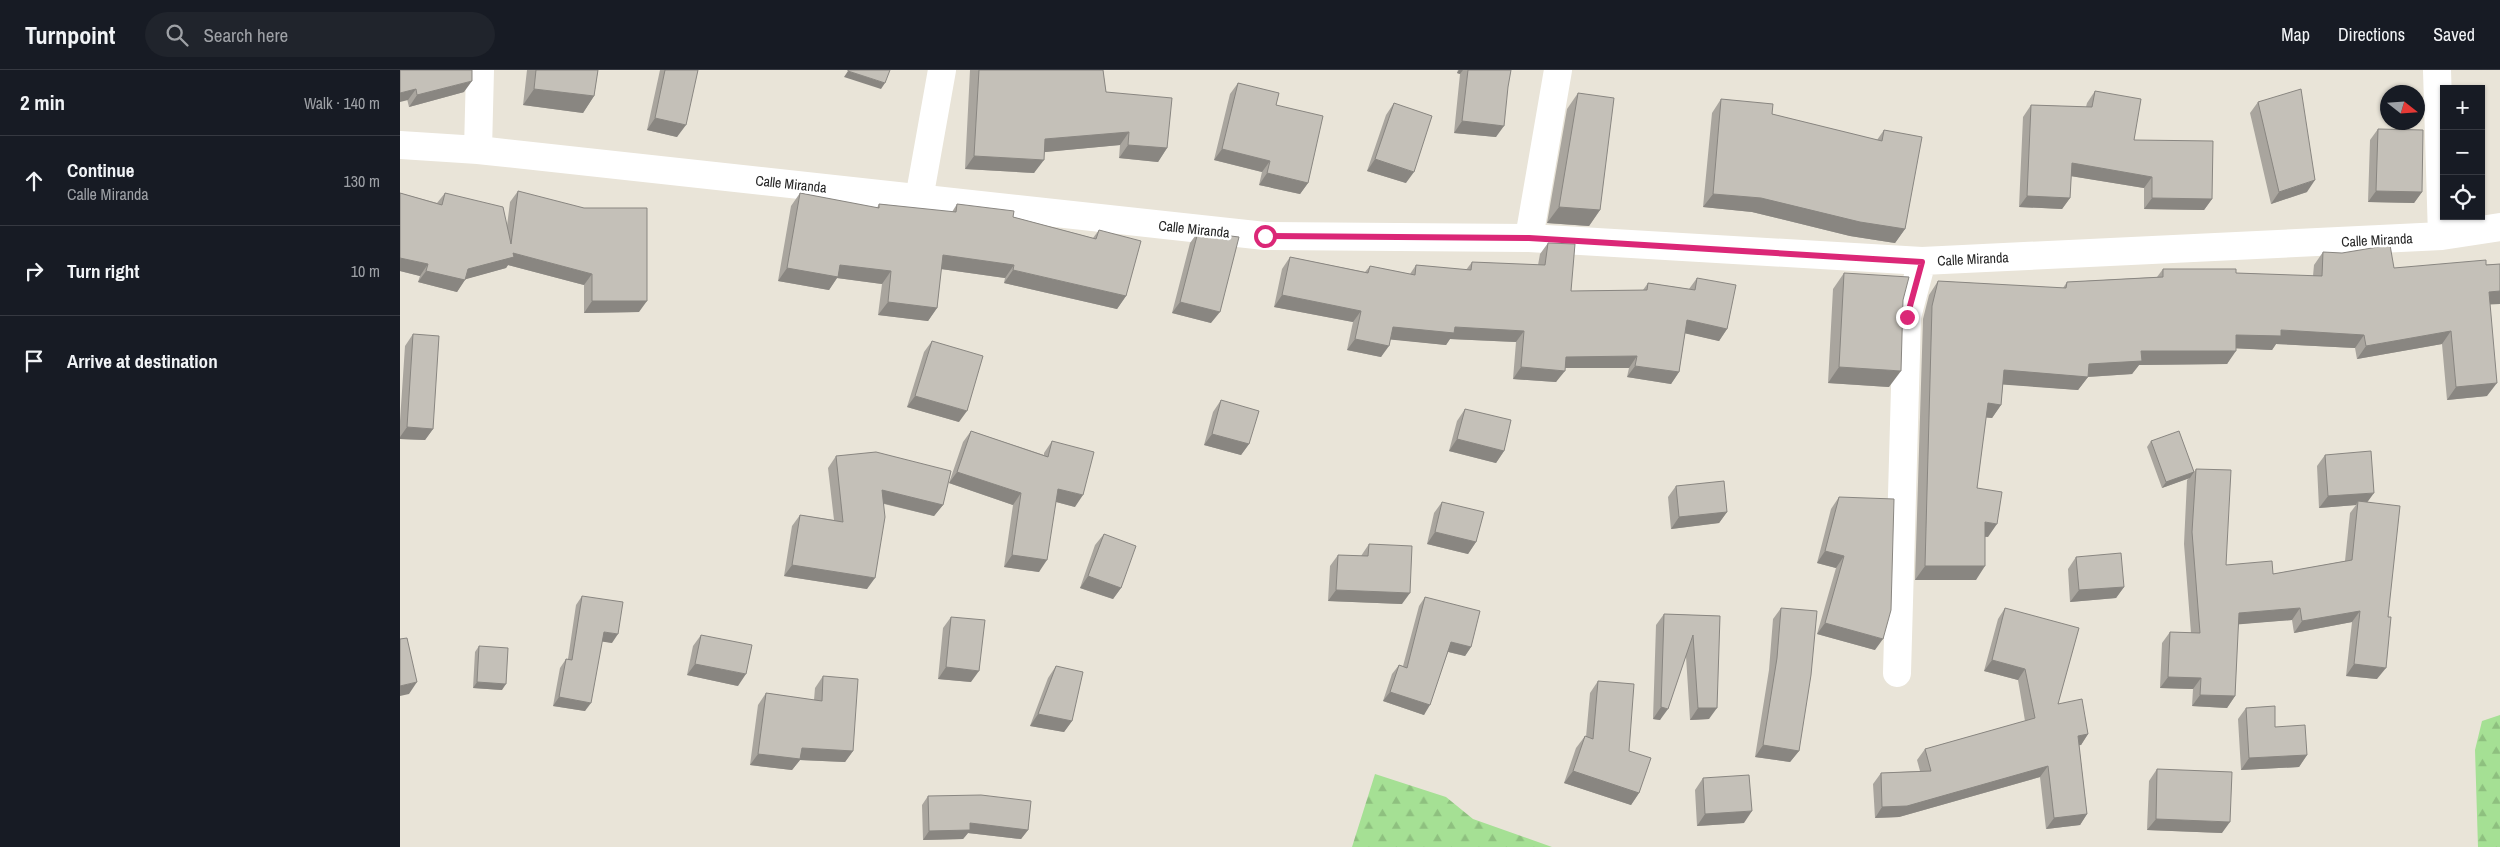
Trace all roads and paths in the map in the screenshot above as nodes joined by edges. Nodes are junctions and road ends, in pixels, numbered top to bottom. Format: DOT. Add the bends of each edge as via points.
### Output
graph roads {
  1 [pos="480,70"];
  2 [pos="942,70"];
  3 [pos="1558,70"];
  4 [pos="2438,70"];
  5 [pos="400,145"];
  6 [pos="478,150"];
  7 [pos="919,198"];
  8 [pos="2500,227"];
  9 [pos="2442,236"];
  10 [pos="1529,238"];
  11 [pos="1922,262"];
  12 [pos="1897,673"];
  1 -- 6 [label="street"];
  2 -- 7 [label="street"];
  3 -- 10 [label="street"];
  4 -- 9 [label="street"];
  5 -- 6 [label="street, Calle Miranda"];
  6 -- 7 [label="street, Calle Miranda"];
  7 -- 10 [label="street, Calle Miranda" via="1265,236"];
  8 -- 9 [label="street, Calle Miranda"];
  9 -- 11 [label="street, Calle Miranda"];
  10 -- 11 [label="street, Calle Miranda"];
  11 -- 12 [label="street" via="1907,317"];
}
